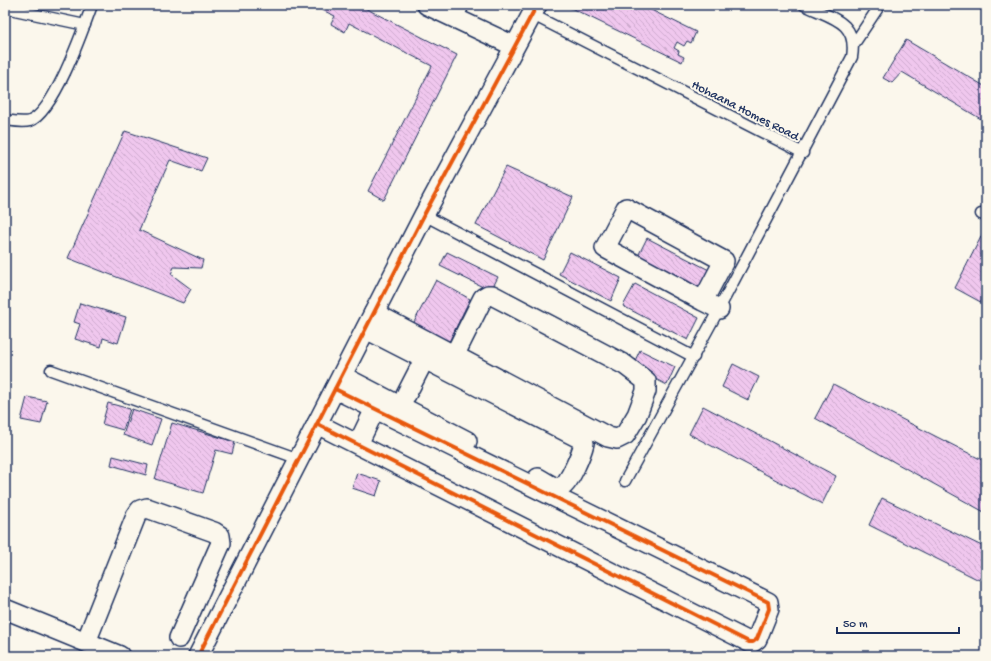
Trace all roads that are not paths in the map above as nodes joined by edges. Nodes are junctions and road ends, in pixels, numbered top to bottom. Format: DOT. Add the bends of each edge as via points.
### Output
graph roads {
  1 [pos="92,5"];
  2 [pos="427,5"];
  3 [pos="804,5"];
  4 [pos="880,5"];
  5 [pos="5,8"];
  6 [pos="534,9"];
  7 [pos="460,12"];
  8 [pos="85,25"];
  9 [pos="854,44"];
  10 [pos="514,46"];
  11 [pos="5,120"];
  12 [pos="803,153"];
  13 [pos="424,216"];
  14 [pos="711,305"];
  15 [pos="370,321"];
  16 [pos="454,356"];
  17 [pos="694,356"];
  18 [pos="424,360"];
  19 [pos="51,370"];
  20 [pos="338,383"];
  21 [pos="406,395"];
  22 [pos="375,409"];
  23 [pos="317,424"];
  24 [pos="358,444"];
  25 [pos="299,459"];
  26 [pos="625,481"];
  27 [pos="5,609"];
  28 [pos="179,638"];
  29 [pos="86,642"];
  30 [pos="120,656"];
  31 [pos="198,656"];
  1 -- 8 [label="lane"];
  2 -- 7 [label="street"];
  3 -- 9 [label="lane" via="843,23 850,31"];
  4 -- 9 [label="lane, Hohaana Homes Road"];
  5 -- 8 [label="lane"];
  6 -- 10 [label="street"];
  6 -- 12 [label="lane, Hohaana Homes Road"];
  7 -- 10 [label="street"];
  8 -- 11 [label="lane" via="57,88 44,108 31,120"];
  9 -- 12 [label="lane, Hohaana Homes Road" via="852,58"];
  10 -- 13 [label="street"];
  12 -- 14 [label="lane"];
  13 -- 15 [label="street"];
  13 -- 17 [label="lane"];
  14 -- 14 [label="street" via="605,248 626,208 724,262"];
  14 -- 17 [label="lane"];
  15 -- 16 [label="street"];
  15 -- 18 [label="street"];
  15 -- 20 [label="street"];
  16 -- 16 [label="street" via="608,437 617,439 625,435 637,415 646,391 646,381 625,365 492,295 483,298"];
  17 -- 26 [label="lane"];
  18 -- 20 [label="street" via="580,438 584,443 583,450 567,483 562,487 555,487"];
  18 -- 21 [label="street"];
  19 -- 25 [label="lane"];
  20 -- 22 [label="street"];
  20 -- 23 [label="street"];
  22 -- 24 [label="street"];
  22 -- 24 [label="street" via="768,602 769,609 757,639 749,642"];
  23 -- 24 [label="street"];
  23 -- 25 [label="street"];
  25 -- 31 [label="street"];
  27 -- 29 [label="street"];
  28 -- 29 [label="street" via="221,543 220,536 147,508 140,510 136,516"];
  29 -- 30 [label="street"];
}
